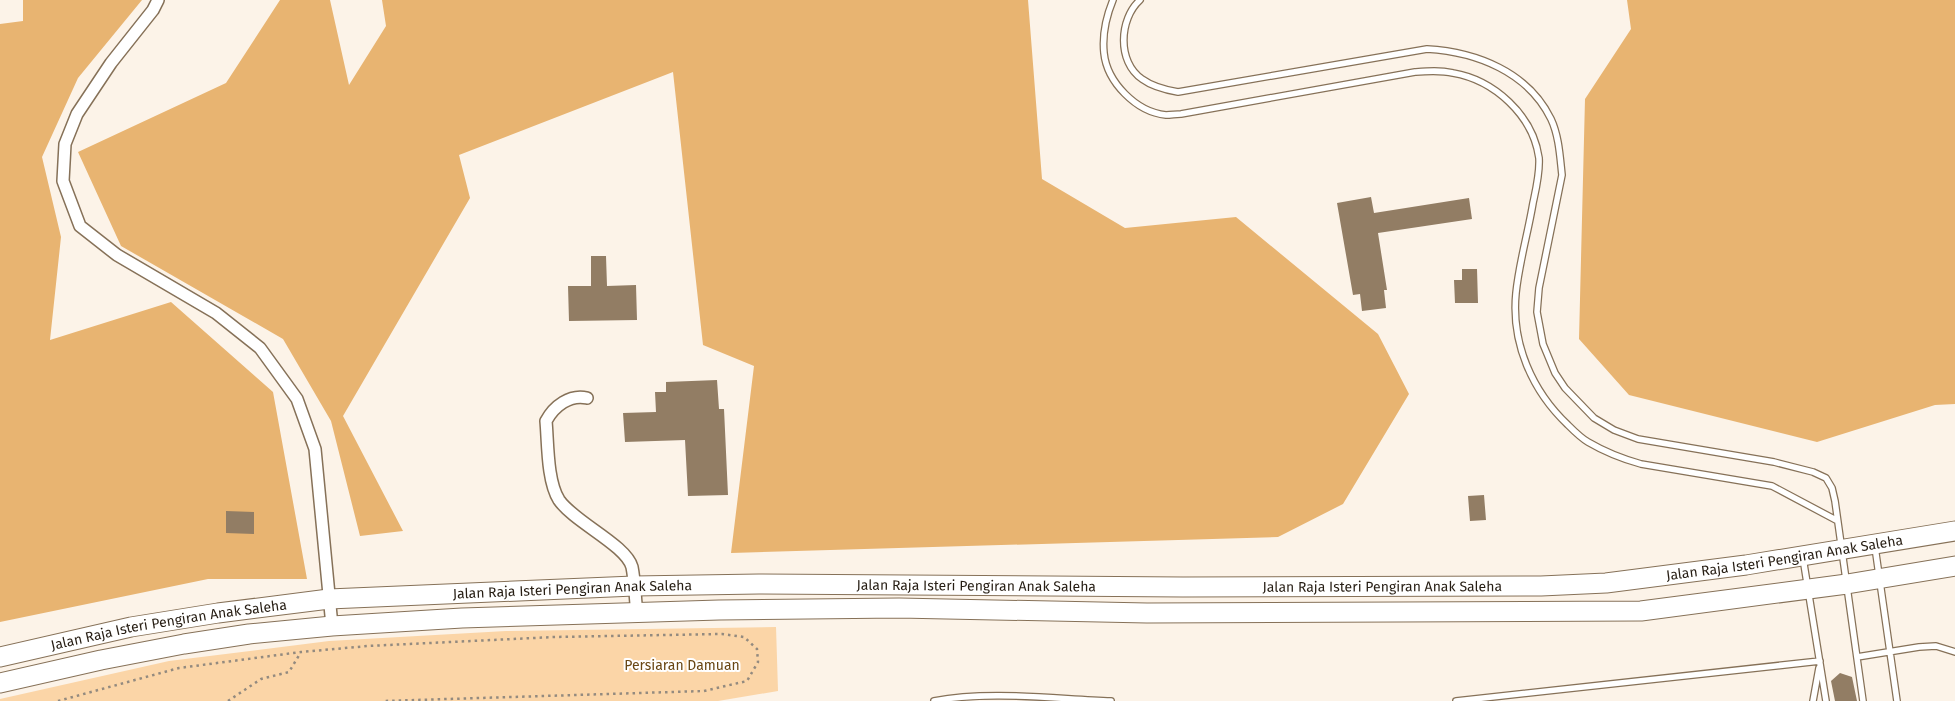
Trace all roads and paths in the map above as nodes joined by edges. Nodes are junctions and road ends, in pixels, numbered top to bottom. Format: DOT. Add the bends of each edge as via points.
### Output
graph roads {
  1 [pos="158,0"];
  2 [pos="1114,0"];
  3 [pos="1140,0"];
  4 [pos="587,398"];
  5 [pos="1836,520"];
  6 [pos="1955,531"];
  7 [pos="1875,544"];
  8 [pos="1841,550"];
  9 [pos="1803,556"];
  10 [pos="1955,566"];
  11 [pos="1880,578"];
  12 [pos="1847,584"];
  13 [pos="634,586"];
  14 [pos="1808,588"];
  15 [pos="328,599"];
  16 [pos="637,613"];
  17 [pos="332,626"];
  18 [pos="1891,651"];
  19 [pos="300,652"];
  20 [pos="1955,652"];
  21 [pos="1857,656"];
  22 [pos="0,657"];
  23 [pos="1820,661"];
  24 [pos="0,683"];
  25 [pos="58,701"];
  26 [pos="228,701"];
  27 [pos="384,701"];
  28 [pos="934,701"];
  29 [pos="1111,701"];
  30 [pos="1456,701"];
  31 [pos="1813,701"];
  32 [pos="1826,701"];
  33 [pos="1863,701"];
  34 [pos="1897,701"];
  1 -- 15 [label="street" via="77,114 65,144 63,181 80,226 117,255 216,313 260,348 297,399 315,449"];
  2 -- 5 [label="lane" via="1104,36 1104,54 1110,73 1121,90 1133,100 1165,115 1415,72 1454,73 1491,87 1508,100 1525,121 1538,158 1538,179 1516,293 1517,328 1529,371 1554,412 1587,442 1623,459 1772,486"];
  3 -- 5 [label="lane" via="1129,13 1126,23 1127,58 1140,79 1170,91 1427,49 1484,59 1513,75 1542,105 1557,139 1562,175 1539,288 1538,312 1543,344 1565,388 1594,418 1638,439 1774,462 1826,478 1832,488"];
  4 -- 13 [label="street" via="581,396 558,404 546,420 553,487 570,511 623,554 631,566"];
  5 -- 8 [label="lane"];
  6 -- 7 [label="main road, Jalan Raja Isteri Pengiran Anak Saleha"];
  7 -- 8 [label="main road, Jalan Raja Isteri Pengiran Anak Saleha"];
  7 -- 11 [label="lane"];
  8 -- 9 [label="main road, Jalan Raja Isteri Pengiran Anak Saleha"];
  8 -- 12 [label="lane"];
  9 -- 13 [label="main road, Jalan Raja Isteri Pengiran Anak Saleha" via="1606,583 1541,586"];
  9 -- 14 [label="lane"];
  10 -- 11 [label="main road, Jalan Raja Isteri Pengiran Anak Saleha"];
  11 -- 12 [label="main road, Jalan Raja Isteri Pengiran Anak Saleha"];
  11 -- 18 [label="lane"];
  12 -- 14 [label="main road, Jalan Raja Isteri Pengiran Anak Saleha"];
  12 -- 21 [label="lane"];
  13 -- 15 [label="main road, Jalan Raja Isteri Pengiran Anak Saleha"];
  13 -- 16 [label="street"];
  14 -- 16 [label="main road, Jalan Raja Isteri Pengiran Anak Saleha" via="1692,606 1610,612 1147,613 900,608"];
  14 -- 23 [label="lane"];
  15 -- 17 [label="street"];
  15 -- 22 [label="main road, Jalan Raja Isteri Pengiran Anak Saleha" via="218,612 131,627"];
  16 -- 17 [label="main road, Jalan Raja Isteri Pengiran Anak Saleha"];
  17 -- 24 [label="main road, Jalan Raja Isteri Pengiran Anak Saleha" via="184,644"];
  18 -- 20 [label="lane" via="1936,646"];
  18 -- 21 [label="lane"];
  18 -- 34 [label="lane"];
  19 -- 25 [label="path" via="179,668"];
  19 -- 26 [label="path" via="289,672 261,678"];
  19 -- 27 [label="path" via="554,637 722,634 744,636 757,649 758,662 747,681 704,691"];
  21 -- 33 [label="lane"];
  23 -- 30 [label="lane"];
  23 -- 31 [label="lane"];
  23 -- 32 [label="lane"];
  28 -- 29 [label="lane" via="982,696"];
}
